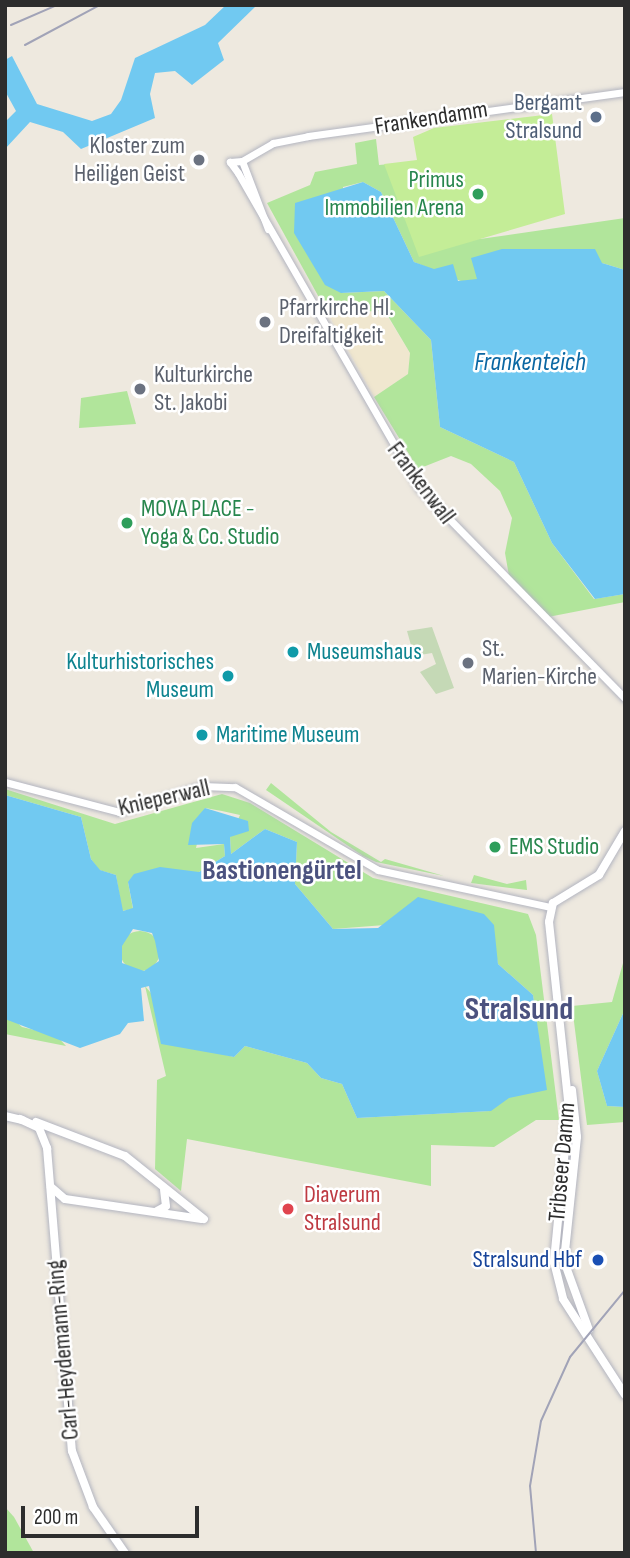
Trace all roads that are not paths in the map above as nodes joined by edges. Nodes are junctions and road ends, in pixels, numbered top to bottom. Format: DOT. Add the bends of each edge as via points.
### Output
graph roads {
  1 [pos="625,92"];
  2 [pos="241,167"];
  3 [pos="625,698"];
  4 [pos="5,782"];
  5 [pos="625,831"];
  6 [pos="551,907"];
  7 [pos="5,1116"];
  8 [pos="20,1119"];
  9 [pos="101,1145"];
  10 [pos="47,1148"];
  11 [pos="48,1174"];
  12 [pos="164,1190"];
  13 [pos="65,1199"];
  14 [pos="155,1212"];
  15 [pos="52,1217"];
  16 [pos="625,1395"];
  17 [pos="125,1553"];
  1 -- 2 [label="street, Frankendamm" via="299,138 261,147"];
  2 -- 3 [label="street, Frankenwall" via="268,229 419,488"];
  4 -- 6 [label="street, Knieperwall" via="119,812 202,786 235,787 378,870"];
  5 -- 6 [label="main road" via="599,875"];
  6 -- 16 [label="main road, Tribseer Damm" via="566,1061 578,1130 564,1261 574,1303"];
  7 -- 8 [label="main road"];
  8 -- 9 [label="main road"];
  8 -- 10 [label="main road" via="41,1130"];
  9 -- 10 [label="main road" via="60,1133"];
  9 -- 12 [label="main road"];
  10 -- 11 [label="main road, Carl-Heydemann-Ring"];
  11 -- 13 [label="main road" via="52,1193"];
  11 -- 15 [label="main road, Carl-Heydemann-Ring"];
  12 -- 14 [label="main road" via="166,1206"];
  12 -- 14 [label="main road" via="204,1219"];
  13 -- 14 [label="main road"];
  13 -- 15 [label="main road"];
  15 -- 17 [label="main road, Carl-Heydemann-Ring" via="72,1451 93,1507"];
}
